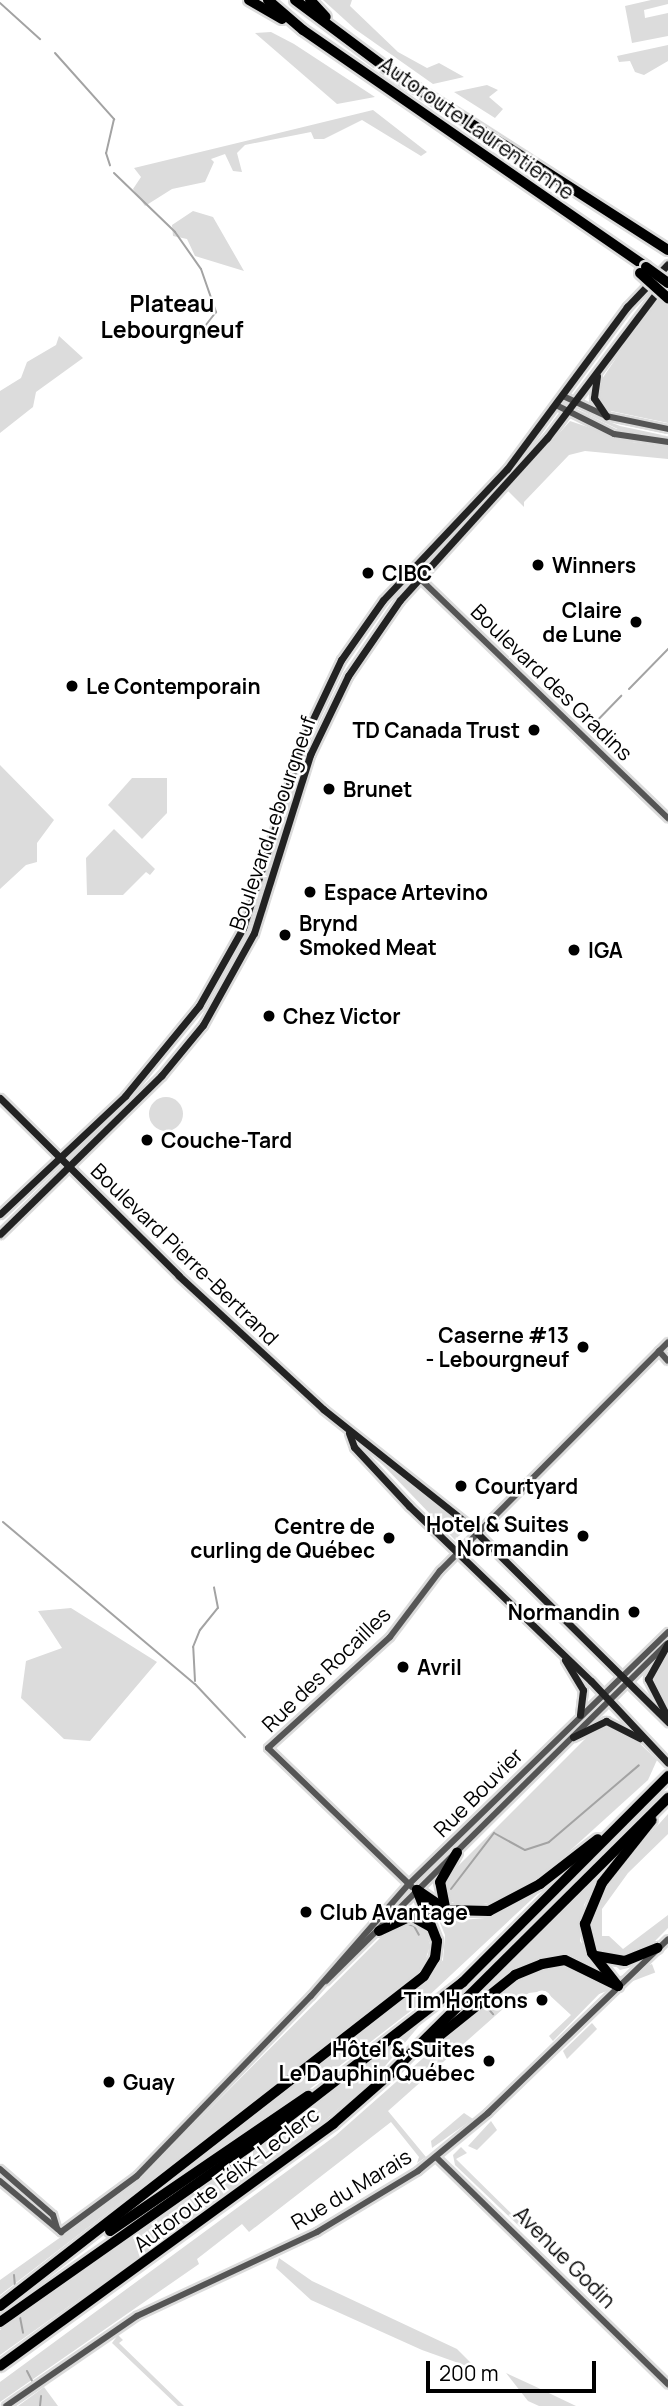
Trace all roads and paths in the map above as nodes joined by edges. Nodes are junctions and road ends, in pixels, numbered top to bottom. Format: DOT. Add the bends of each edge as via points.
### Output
graph roads {
  1 [pos="249,0"];
  2 [pos="268,0"];
  3 [pos="295,0"];
  4 [pos="310,0"];
  5 [pos="303,30"];
  6 [pos="344,35"];
  7 [pos="668,248"];
  8 [pos="668,264"];
  9 [pos="643,270"];
  10 [pos="668,282"];
  11 [pos="668,298"];
  12 [pos="599,369"];
  13 [pos="563,396"];
  14 [pos="574,403"];
  15 [pos="556,405"];
  16 [pos="568,412"];
  17 [pos="606,416"];
  18 [pos="668,429"];
  19 [pos="668,442"];
  20 [pos="412,571"];
  21 [pos="420,579"];
  22 [pos="668,818"];
  23 [pos="0,1098"];
  24 [pos="59,1157"];
  25 [pos="68,1167"];
  26 [pos="0,1214"];
  27 [pos="0,1234"];
  28 [pos="668,1342"];
  29 [pos="659,1352"];
  30 [pos="668,1361"];
  31 [pos="349,1433"];
  32 [pos="478,1534"];
  33 [pos="457,1554"];
  34 [pos="668,1632"];
  35 [pos="668,1642"];
  36 [pos="564,1656"];
  37 [pos="620,1675"];
  38 [pos="628,1682"];
  39 [pos="603,1693"];
  40 [pos="609,1700"];
  41 [pos="580,1715"];
  42 [pos="668,1720"];
  43 [pos="573,1737"];
  44 [pos="650,1744"];
  45 [pos="668,1763"];
  46 [pos="668,1776"];
  47 [pos="668,1798"];
  48 [pos="623,1819"];
  49 [pos="457,1852"];
  50 [pos="413,1887"];
  51 [pos="447,1910"];
  52 [pos="379,1931"];
  53 [pos="436,1933"];
  54 [pos="668,1938"];
  55 [pos="658,1948"];
  56 [pos="592,1953"];
  57 [pos="322,1984"];
  58 [pos="618,1986"];
  59 [pos="401,2031"];
  60 [pos="390,2074"];
  61 [pos="436,2157"];
  62 [pos="0,2169"];
  63 [pos="0,2181"];
  64 [pos="59,2230"];
  65 [pos="55,2266"];
  66 [pos="0,2306"];
  67 [pos="0,2322"];
  68 [pos="0,2366"];
  69 [pos="668,2384"];
  70 [pos="6,2406"];
  1 -- 5 [label="highway"];
  2 -- 5 [label="highway, Autoroute Laurentienne"];
  3 -- 6 [label="highway, Autoroute Laurentienne"];
  4 -- 6 [label="highway"];
  5 -- 9 [label="highway, Autoroute Laurentienne"];
  6 -- 7 [label="highway, Autoroute Laurentienne" via="397,76"];
  8 -- 13 [label="main road, Boulevard Lebourgneuf" via="627,307"];
  9 -- 10 [label="highway, Autoroute Laurentienne, bridge"];
  9 -- 11 [label="highway, bridge"];
  10 -- 12 [label="main road, Boulevard Lebourgneuf"];
  12 -- 14 [label="main road, Boulevard Lebourgneuf"];
  12 -- 17 [label="main road" via="594,398"];
  13 -- 14 [label="street"];
  13 -- 15 [label="main road, Boulevard Lebourgneuf"];
  14 -- 16 [label="main road, Boulevard Lebourgneuf"];
  14 -- 17 [label="street"];
  15 -- 16 [label="street"];
  15 -- 20 [label="main road, Boulevard Lebourgneuf" via="474,509"];
  16 -- 19 [label="street" via="614,434"];
  16 -- 21 [label="main road, Boulevard Lebourgneuf"];
  17 -- 18 [label="street"];
  20 -- 21 [label="street, Boulevard des Gradins"];
  20 -- 24 [label="main road, Boulevard Lebourgneuf" via="362,627 317,706 249,912 217,978 159,1059"];
  21 -- 22 [label="street, Boulevard des Gradins"];
  21 -- 25 [label="main road, Boulevard Lebourgneuf" via="388,615 337,695 310,755 258,923 216,1003 161,1076"];
  23 -- 24 [label="main road, Boulevard Pierre-Bertrand"];
  24 -- 25 [label="main road, Boulevard Pierre-Bertrand"];
  24 -- 26 [label="main road, Boulevard Lebourgneuf"];
  25 -- 27 [label="main road, Boulevard Lebourgneuf"];
  25 -- 31 [label="main road, Boulevard Pierre-Bertrand"];
  28 -- 29 [label="street, Rue des Rocailles"];
  29 -- 30 [label="street"];
  29 -- 32 [label="street, Rue des Rocailles"];
  31 -- 32 [label="main road, Boulevard Pierre-Bertrand" via="364,1438"];
  31 -- 33 [label="main road, Boulevard Pierre-Bertrand" via="354,1447"];
  32 -- 33 [label="street, Rue des Rocailles"];
  32 -- 37 [label="main road, Boulevard Pierre-Bertrand"];
  33 -- 36 [label="main road, Boulevard Pierre-Bertrand"];
  33 -- 50 [label="street, Rue des Rocailles" via="390,1636 268,1748"];
  34 -- 37 [label="street, Rue Bouvier"];
  35 -- 38 [label="street, Rue Bouvier"];
  35 -- 42 [label="main road" via="648,1679"];
  36 -- 39 [label="main road, Boulevard Pierre-Bertrand"];
  36 -- 41 [label="main road" via="583,1690"];
  37 -- 38 [label="main road, Boulevard Pierre-Bertrand"];
  37 -- 39 [label="street, Rue Bouvier"];
  38 -- 40 [label="street, Rue Bouvier"];
  38 -- 42 [label="main road, Boulevard Pierre-Bertrand"];
  39 -- 40 [label="main road, Boulevard Pierre-Bertrand"];
  39 -- 41 [label="street, Rue Bouvier"];
  40 -- 43 [label="street, Rue Bouvier"];
  40 -- 44 [label="main road, Boulevard Pierre-Bertrand"];
  41 -- 50 [label="street, Rue Bouvier"];
  43 -- 44 [label="main road" via="606,1721"];
  43 -- 49 [label="street, Rue Bouvier"];
  44 -- 45 [label="main road, Boulevard Pierre-Bertrand"];
  46 -- 48 [label="highway, Autoroute Félix-Leclerc"];
  47 -- 56 [label="highway" via="602,1883 589,1908 585,1924"];
  47 -- 60 [label="highway, Autoroute Félix-Leclerc"];
  48 -- 51 [label="highway" via="507,1904 471,1914"];
  48 -- 59 [label="highway, Autoroute Félix-Leclerc" via="463,1982"];
  49 -- 50 [label="street, Rue Bouvier"];
  49 -- 51 [label="highway" via="440,1882"];
  50 -- 51 [label="highway"];
  50 -- 52 [label="street, Rue Bouvier"];
  50 -- 53 [label="highway"];
  50 -- 57 [label="street, Rue Bouvier"];
  52 -- 53 [label="highway" via="411,1916 425,1921"];
  52 -- 57 [label="street, Rue Bouvier"];
  53 -- 65 [label="highway" via="435,1958 407,1992"];
  54 -- 55 [label="street, Rue du Marais"];
  55 -- 56 [label="highway" via="619,1962"];
  55 -- 58 [label="street, Rue du Marais"];
  56 -- 58 [label="highway"];
  57 -- 64 [label="street, Rue Bouvier" via="137,2176"];
  58 -- 60 [label="highway" via="565,1960 542,1964 515,1975"];
  58 -- 61 [label="street, Rue du Marais"];
  59 -- 65 [label="highway"];
  59 -- 67 [label="highway, Autoroute Félix-Leclerc" via="258,2141"];
  60 -- 68 [label="highway, Autoroute Félix-Leclerc" via="222,2209"];
  61 -- 69 [label="street, Avenue Godin"];
  61 -- 70 [label="street, Rue du Marais" via="375,2200 317,2232 137,2316"];
  62 -- 64 [label="street" via="53,2216"];
  63 -- 64 [label="street"];
  65 -- 66 [label="highway"];
}
